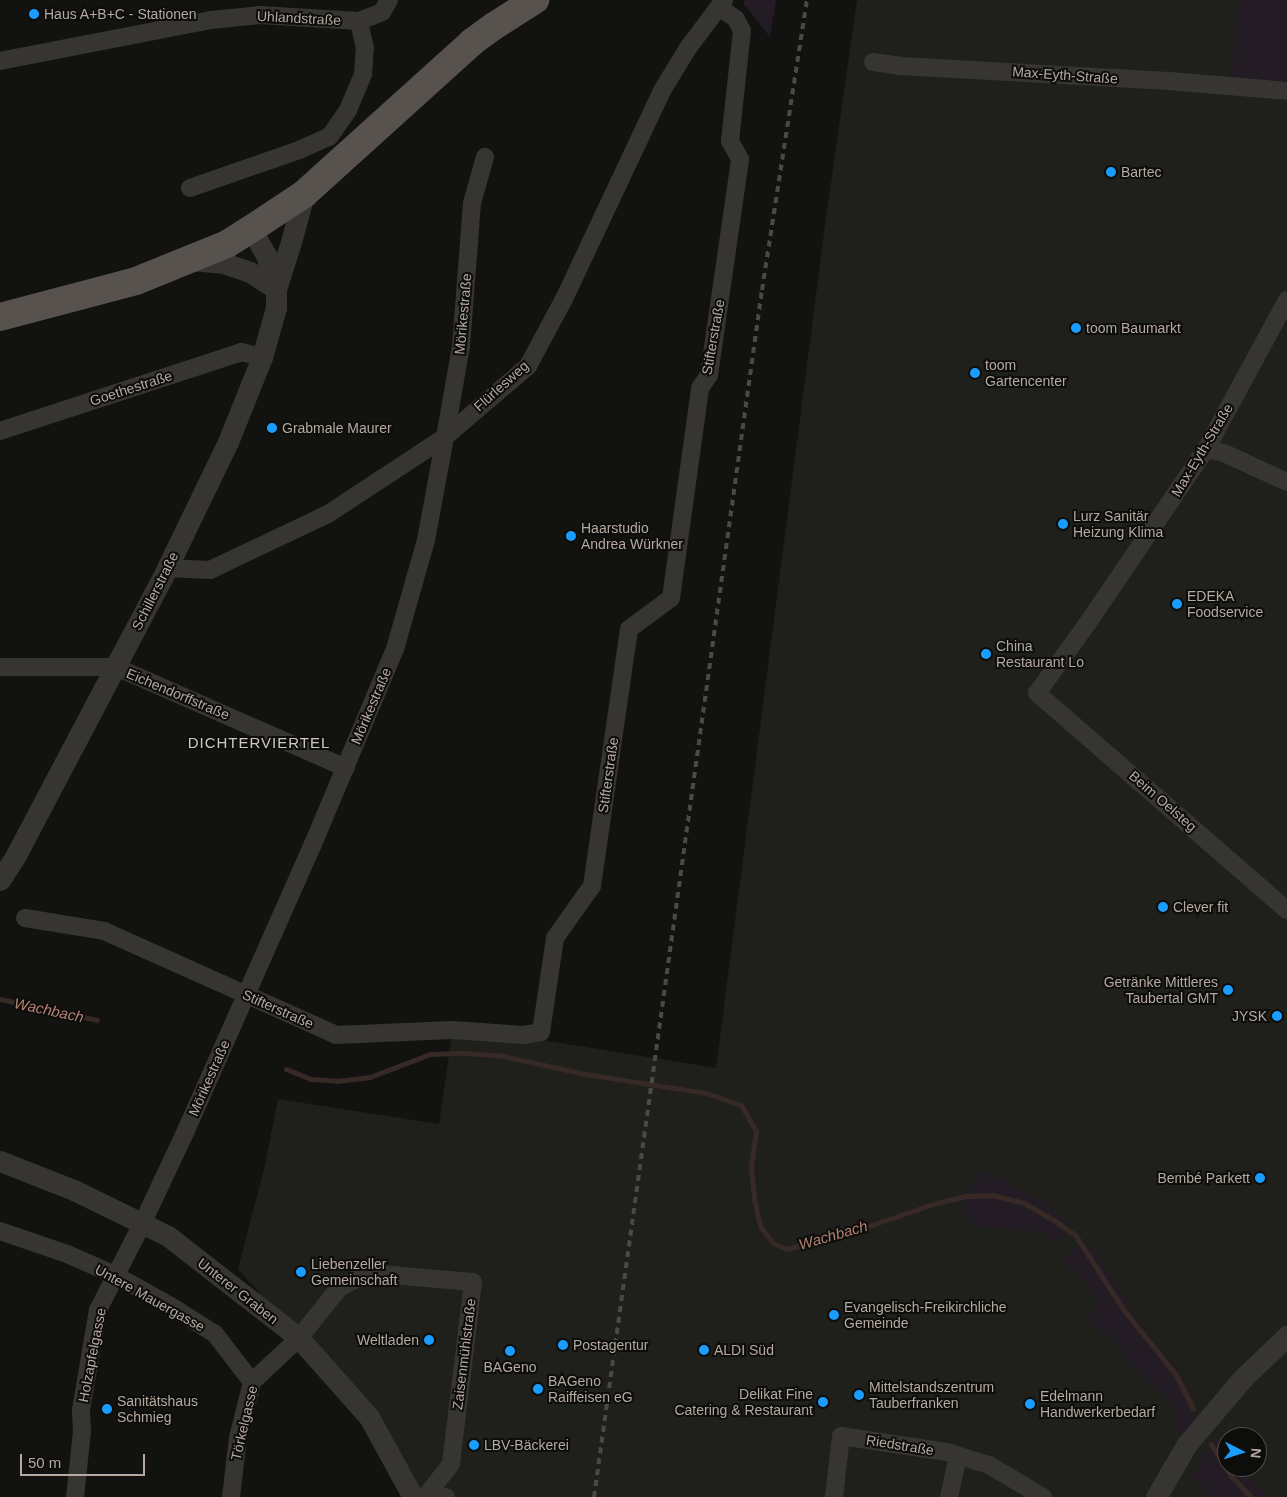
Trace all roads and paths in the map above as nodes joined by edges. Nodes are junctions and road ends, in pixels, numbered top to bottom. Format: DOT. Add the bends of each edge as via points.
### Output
graph roads {
  1 [pos="389,0"];
  2 [pos="535,0"];
  3 [pos="722,3"];
  4 [pos="359,21"];
  5 [pos="0,61"];
  6 [pos="873,62"];
  7 [pos="1287,91"];
  8 [pos="485,157"];
  9 [pos="190,188"];
  10 [pos="304,194"];
  11 [pos="251,230"];
  12 [pos="186,260"];
  13 [pos="276,289"];
  14 [pos="1287,300"];
  15 [pos="0,318"];
  16 [pos="262,357"];
  17 [pos="0,431"];
  18 [pos="445,437"];
  19 [pos="1206,449"];
  20 [pos="1287,482"];
  21 [pos="167,568"];
  22 [pos="0,667"];
  23 [pos="116,667"];
  24 [pos="1037,693"];
  25 [pos="346,768"];
  26 [pos="0,880"];
  27 [pos="1287,910"];
  28 [pos="25,918"];
  29 [pos="246,995"];
  30 [pos="0,1161"];
  31 [pos="143,1222"];
  32 [pos="0,1231"];
  33 [pos="115,1275"];
  34 [pos="1287,1336"];
  35 [pos="299,1338"];
  36 [pos="252,1382"];
  37 [pos="958,1456"];
  38 [pos="422,1496"];
  39 [pos="75,1497"];
  40 [pos="231,1497"];
  41 [pos="446,1497"];
  42 [pos="834,1497"];
  43 [pos="949,1497"];
  44 [pos="1043,1497"];
  45 [pos="1156,1497"];
  1 -- 4 [label="street" via="382,12"];
  2 -- 10 [label="main road" via="472,42"];
  3 -- 18 [label="street, Flürlesweg" via="688,48 663,89 565,297 528,366"];
  3 -- 29 [label="street, Stifterstraße" via="742,31 730,141 740,159 709,376 700,388 670,598 629,629 592,886 555,938 541,1032 523,1035 452,1030 336,1035"];
  4 -- 5 [label="street, Uhlandstraße" via="260,15 211,20"];
  4 -- 9 [label="street, Uhlandstraße" via="365,48 363,74 348,110 330,136"];
  6 -- 7 [label="street, Max-Eyth-Straße"];
  8 -- 18 [label="street, Mörikestraße" via="472,203 461,346"];
  10 -- 11 [label="main road"];
  10 -- 13 [label="street, Schillerstraße"];
  11 -- 12 [label="main road" via="227,244"];
  11 -- 13 [label="street, Schillerstraße" via="266,255"];
  12 -- 13 [label="street" via="223,263 250,272"];
  12 -- 15 [label="main road" via="136,281"];
  13 -- 16 [label="street, Schillerstraße" via="276,308"];
  14 -- 19 [label="street, Max-Eyth-Straße"];
  16 -- 17 [label="street, Goethestraße" via="242,352"];
  16 -- 21 [label="street, Schillerstraße" via="228,442"];
  18 -- 21 [label="street, Flürlesweg" via="328,514 219,566 210,570"];
  18 -- 25 [label="street, Mörikestraße" via="426,540 395,649"];
  19 -- 20 [label="street" via="1224,453"];
  19 -- 24 [label="street, Max-Eyth-Straße"];
  21 -- 23 [label="street, Schillerstraße"];
  22 -- 23 [label="street, Eichendorffstraße"];
  23 -- 25 [label="street, Eichendorffstraße"];
  23 -- 26 [label="street, Schillerstraße" via="21,847"];
  24 -- 27 [label="street, Beim Oelsteg"];
  25 -- 29 [label="street, Mörikestraße"];
  28 -- 29 [label="street, Stifterstraße" via="104,931"];
  29 -- 31 [label="street, Mörikestraße"];
  30 -- 31 [label="street, Unterer Graben"];
  31 -- 33 [label="street, Holzapfelgasse"];
  31 -- 35 [label="street, Unterer Graben" via="168,1236"];
  32 -- 33 [label="street, Untere Mauergasse"];
  33 -- 36 [label="street, Untere Mauergasse" via="215,1334"];
  33 -- 39 [label="street, Holzapfelgasse" via="98,1310 81,1410 82,1432"];
  34 -- 45 [label="street" via="1243,1378 1188,1444"];
  35 -- 36 [label="street, Törkelgasse"];
  35 -- 38 [label="street, Unterer Graben" via="369,1417"];
  35 -- 38 [label="street, Zaisenmühlstraße" via="339,1288 368,1273 473,1282 451,1464"];
  36 -- 40 [label="street, Törkelgasse" via="238,1438"];
  37 -- 42 [label="street, Riedstraße" via="841,1436"];
  37 -- 43 [label="street"];
  37 -- 44 [label="street, Riedstraße" via="988,1465"];
  38 -- 41 [label="street"];
}
